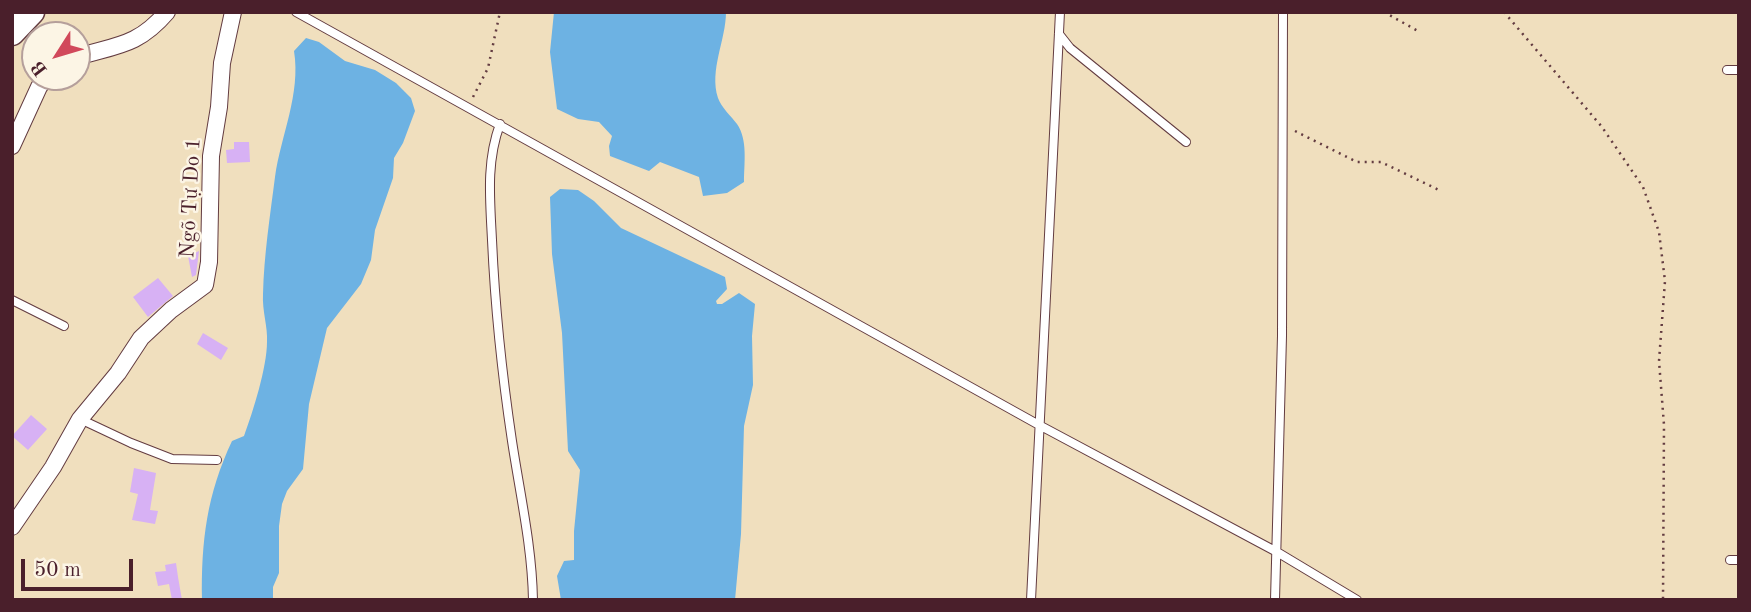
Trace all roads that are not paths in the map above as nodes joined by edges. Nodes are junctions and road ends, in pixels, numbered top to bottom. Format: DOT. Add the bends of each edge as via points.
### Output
graph roads {
  1 [pos="22,12"];
  2 [pos="32,12"];
  3 [pos="167,12"];
  4 [pos="233,12"];
  5 [pos="296,12"];
  6 [pos="1060,12"];
  7 [pos="1283,12"];
  8 [pos="12,17"];
  9 [pos="12,33"];
  10 [pos="1059,34"];
  11 [pos="91,53"];
  12 [pos="1727,70"];
  13 [pos="1739,70"];
  14 [pos="37,91"];
  15 [pos="500,124"];
  16 [pos="1186,142"];
  17 [pos="12,146"];
  18 [pos="12,300"];
  19 [pos="64,326"];
  20 [pos="80,419"];
  21 [pos="1039,425"];
  22 [pos="217,460"];
  23 [pos="12,527"];
  24 [pos="1277,552"];
  25 [pos="533,600"];
  26 [pos="1031,600"];
  27 [pos="1275,600"];
  28 [pos="1357,600"];
  1 -- 8 [label="street"];
  2 -- 9 [label="main road"];
  3 -- 11 [label="street" via="130,43"];
  4 -- 20 [label="street, Ngõ Tự Do 1" via="211,156 205,285 141,338"];
  5 -- 15 [label="lane"];
  6 -- 10 [label="lane"];
  7 -- 24 [label="lane"];
  10 -- 16 [label="lane" via="1070,48"];
  10 -- 21 [label="lane"];
  12 -- 13 [label="lane"];
  14 -- 17 [label="street"];
  15 -- 21 [label="lane"];
  15 -- 25 [label="lane" via="492,147 490,177 493,268 506,406 528,533"];
  18 -- 19 [label="lane"];
  20 -- 22 [label="lane" via="172,459"];
  20 -- 23 [label="street, Ngõ Tự Do 1"];
  21 -- 24 [label="lane"];
  21 -- 26 [label="lane"];
  24 -- 27 [label="lane"];
  24 -- 28 [label="lane"];
}
